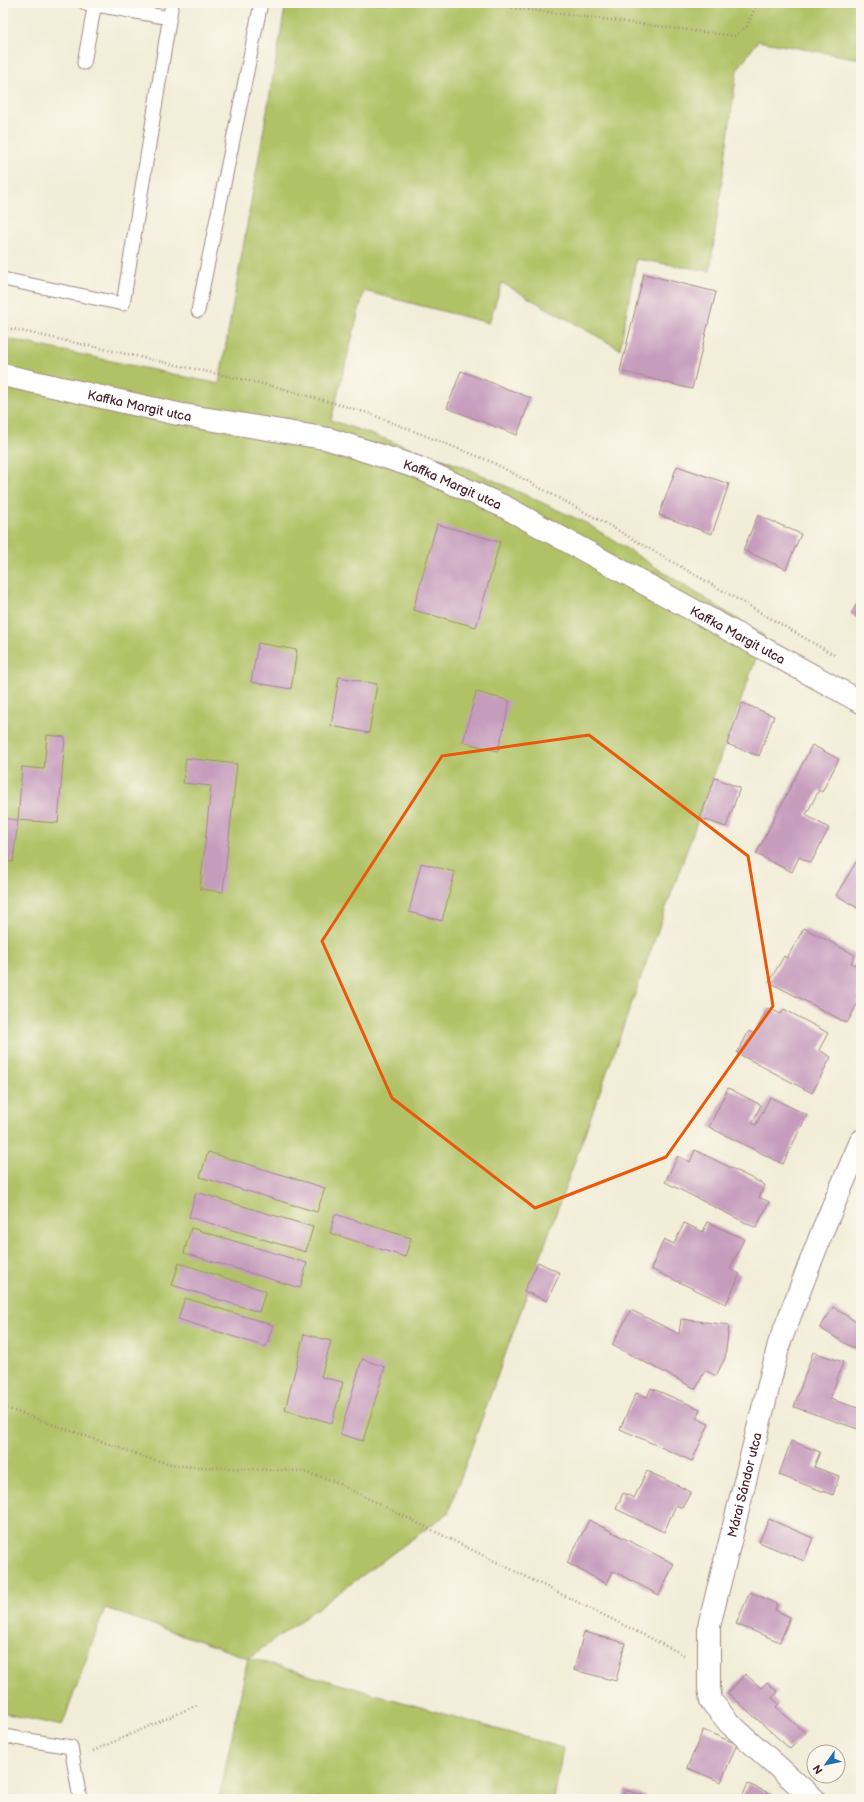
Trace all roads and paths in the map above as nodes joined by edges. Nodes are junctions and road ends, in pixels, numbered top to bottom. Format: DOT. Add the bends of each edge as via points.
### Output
graph roads {
  1 [pos="172,3"];
  2 [pos="260,3"];
  3 [pos="476,3"];
  4 [pos="757,3"];
  5 [pos="92,4"];
  6 [pos="170,18"];
  7 [pos="84,63"];
  8 [pos="3,279"];
  9 [pos="198,311"];
  10 [pos="3,375"];
  11 [pos="861,702"];
  12 [pos="861,1141"];
  13 [pos="3,1407"];
  14 [pos="686,1656"];
  15 [pos="197,1705"];
  16 [pos="3,1736"];
  17 [pos="71,1747"];
  18 [pos="80,1799"];
  19 [pos="814,1799"];
  1 -- 6 [label="lane"];
  2 -- 9 [label="lane"];
  3 -- 4 [label="path" via="735,36 747,26"];
  5 -- 6 [label="lane"];
  5 -- 7 [label="lane"];
  6 -- 8 [label="lane" via="123,304"];
  10 -- 11 [label="street, Kaffka Margit utca" via="178,414 329,439 419,468 505,507"];
  12 -- 19 [label="street, Márai Sándor utca" via="824,1227 779,1344 709,1626 711,1701 729,1723"];
  13 -- 14 [label="path" via="154,1460 181,1466 301,1471 331,1480"];
  15 -- 17 [label="path" via="92,1751"];
  16 -- 17 [label="lane"];
  17 -- 18 [label="lane"];
}
